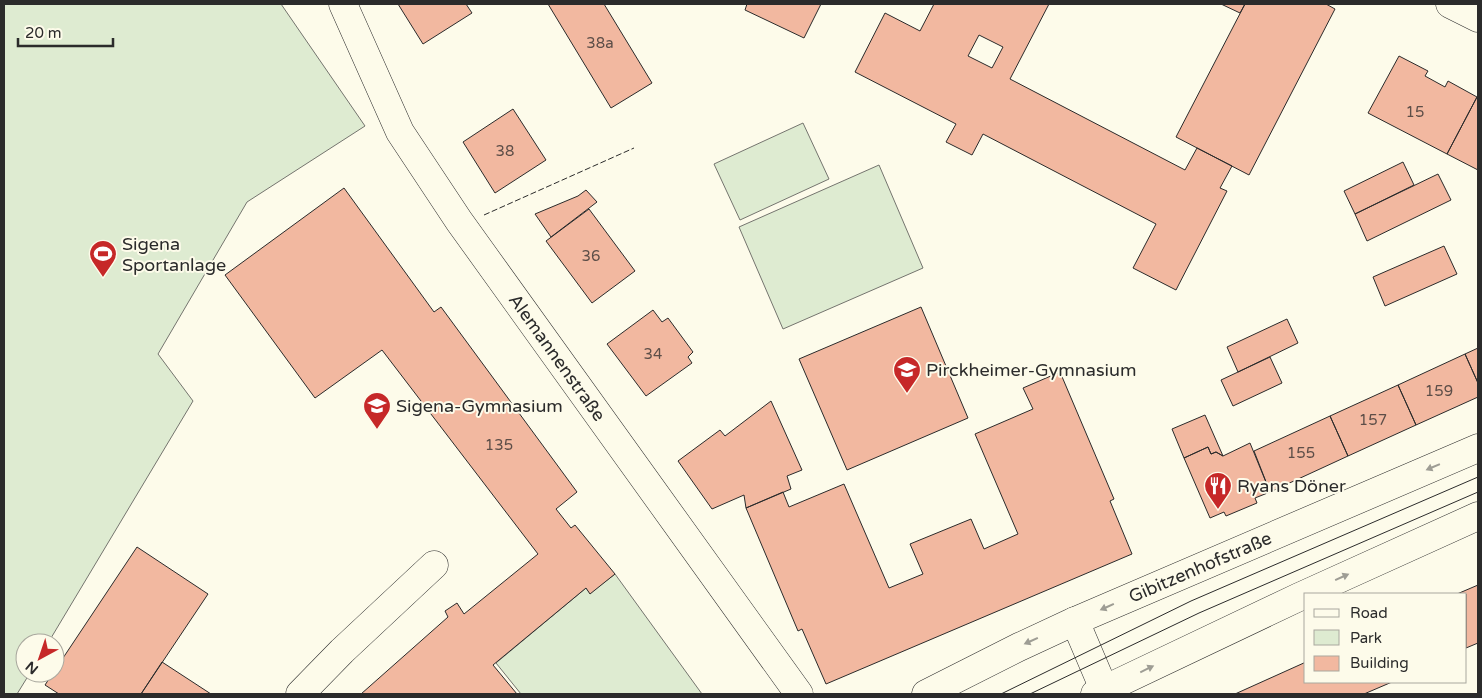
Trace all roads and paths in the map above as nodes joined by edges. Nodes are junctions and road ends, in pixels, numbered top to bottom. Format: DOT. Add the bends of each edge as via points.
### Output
graph roads {
  1 [pos="343,4"];
  2 [pos="1450,4"];
  3 [pos="1478,18"];
  4 [pos="1478,448"];
  5 [pos="1478,516"];
  6 [pos="434,565"];
  7 [pos="1308,593"];
  8 [pos="1304,595"];
  9 [pos="1075,621"];
  10 [pos="1102,693"];
  11 [pos="300,694"];
  12 [pos="799,694"];
  13 [pos="926,694"];
  1 -- 12 [label="main road, Alemannenstraße" via="400,132 454,213"];
  2 -- 3 [label="main road"];
  4 -- 9 [label="main road, Gibitzenhofstraße, one-way"];
  7 -- 5 [label="main road, one-way"];
  6 -- 11 [label="main road"];
  10 -- 8 [label="main road, one-way"];
  9 -- 10 [label="main road"];
  9 -- 13 [label="main road, Gibitzenhofstraße, one-way"];
}
